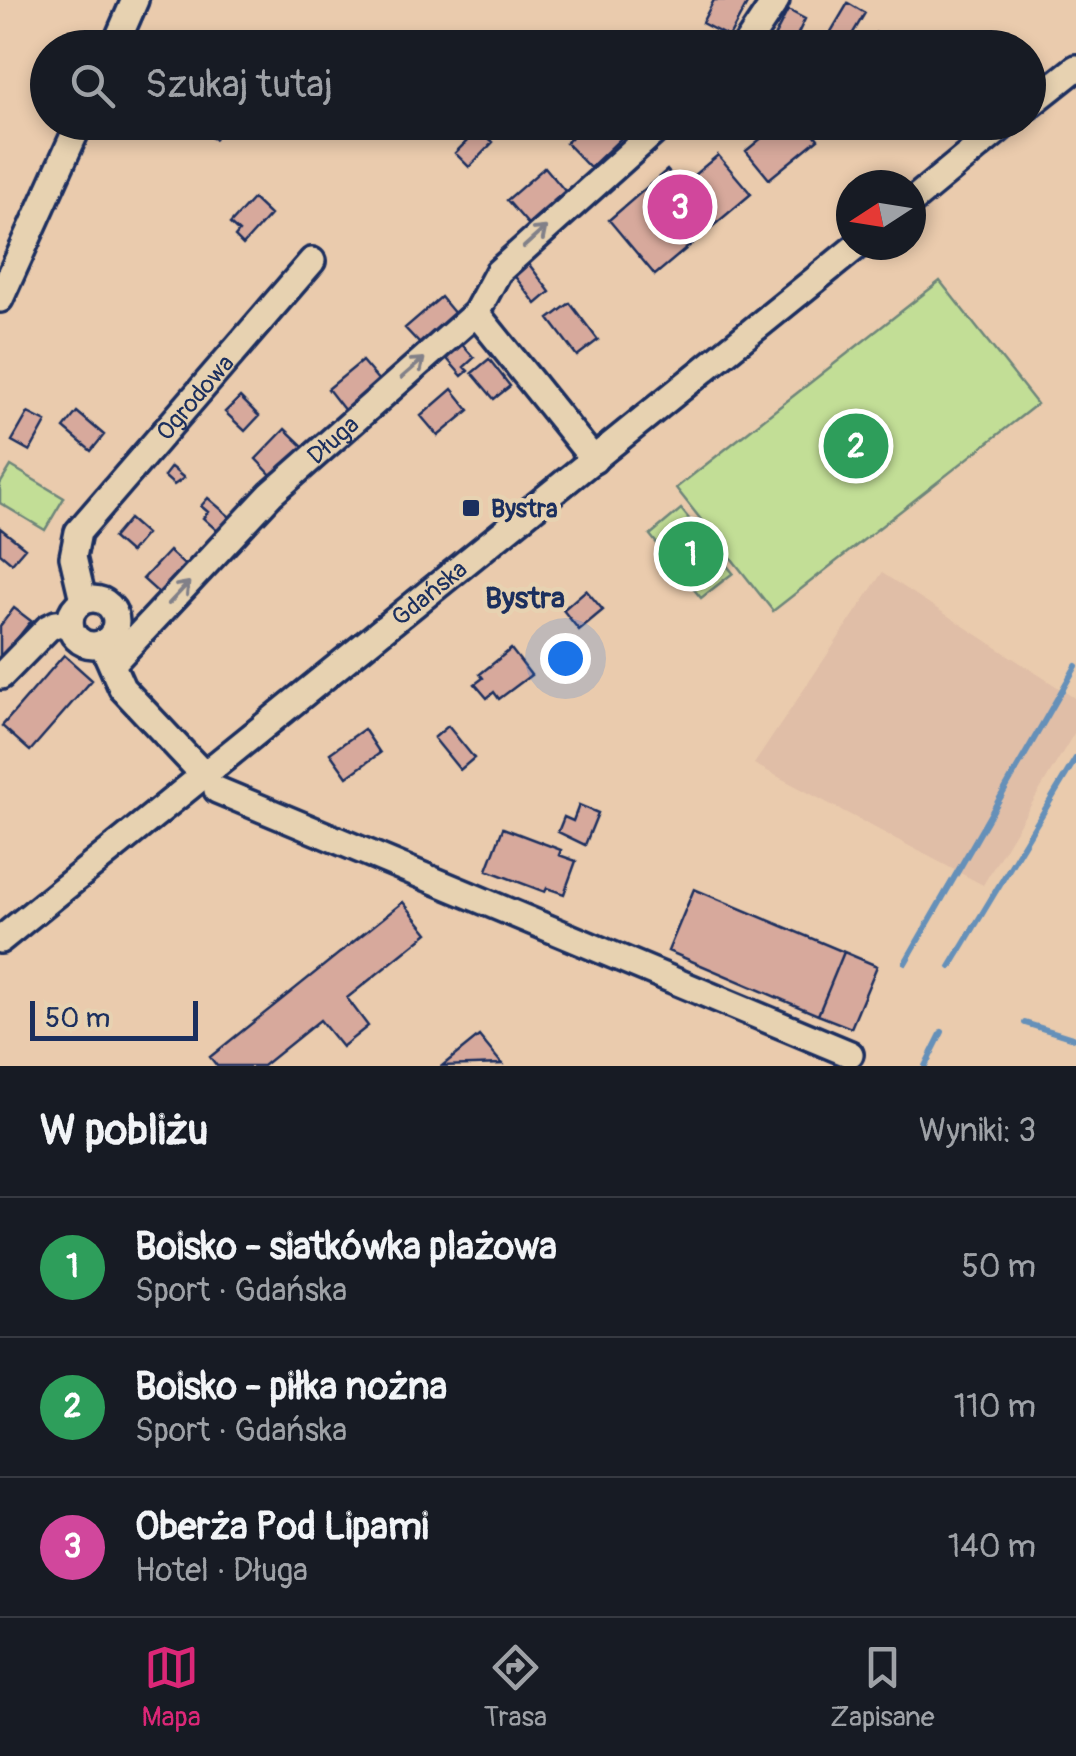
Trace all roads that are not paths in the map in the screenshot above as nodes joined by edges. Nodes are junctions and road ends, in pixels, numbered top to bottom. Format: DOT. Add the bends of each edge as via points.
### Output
graph roads {
  1 [pos="135,0"];
  2 [pos="776,0"];
  3 [pos="122,30"];
  4 [pos="756,30"];
  5 [pos="1076,68"];
  6 [pos="1046,92"];
  7 [pos="72,140"];
  8 [pos="645,140"];
  9 [pos="986,140"];
  10 [pos="926,190"];
  11 [pos="840,260"];
  12 [pos="312,261"];
  13 [pos="0,298"];
  14 [pos="476,314"];
  15 [pos="594,460"];
  16 [pos="77,612"];
  17 [pos="107,654"];
  18 [pos="2,676"];
  19 [pos="211,782"];
  20 [pos="0,940"];
  21 [pos="850,1054"];
  1 -- 3 [label="street"];
  2 -- 4 [label="street"];
  5 -- 6 [label="street"];
  7 -- 13 [label="street"];
  14 -- 8 [label="street, Długa, one-way" via="498,272"];
  9 -- 10 [label="street"];
  11 -- 15 [label="street, Gdańska"];
  12 -- 16 [label="street, Ogrodowa" via="78,532"];
  14 -- 15 [label="street"];
  17 -- 14 [label="street, Długa, one-way" via="271,494"];
  15 -- 19 [label="street, Gdańska"];
  16 -- 17 [label="street" via="78,640"];
  16 -- 17 [label="street" via="103,601 114,611"];
  16 -- 18 [label="street" via="48,628"];
  17 -- 19 [label="street" via="122,688"];
  19 -- 20 [label="street, Gdańska"];
  19 -- 21 [label="street"];
}
